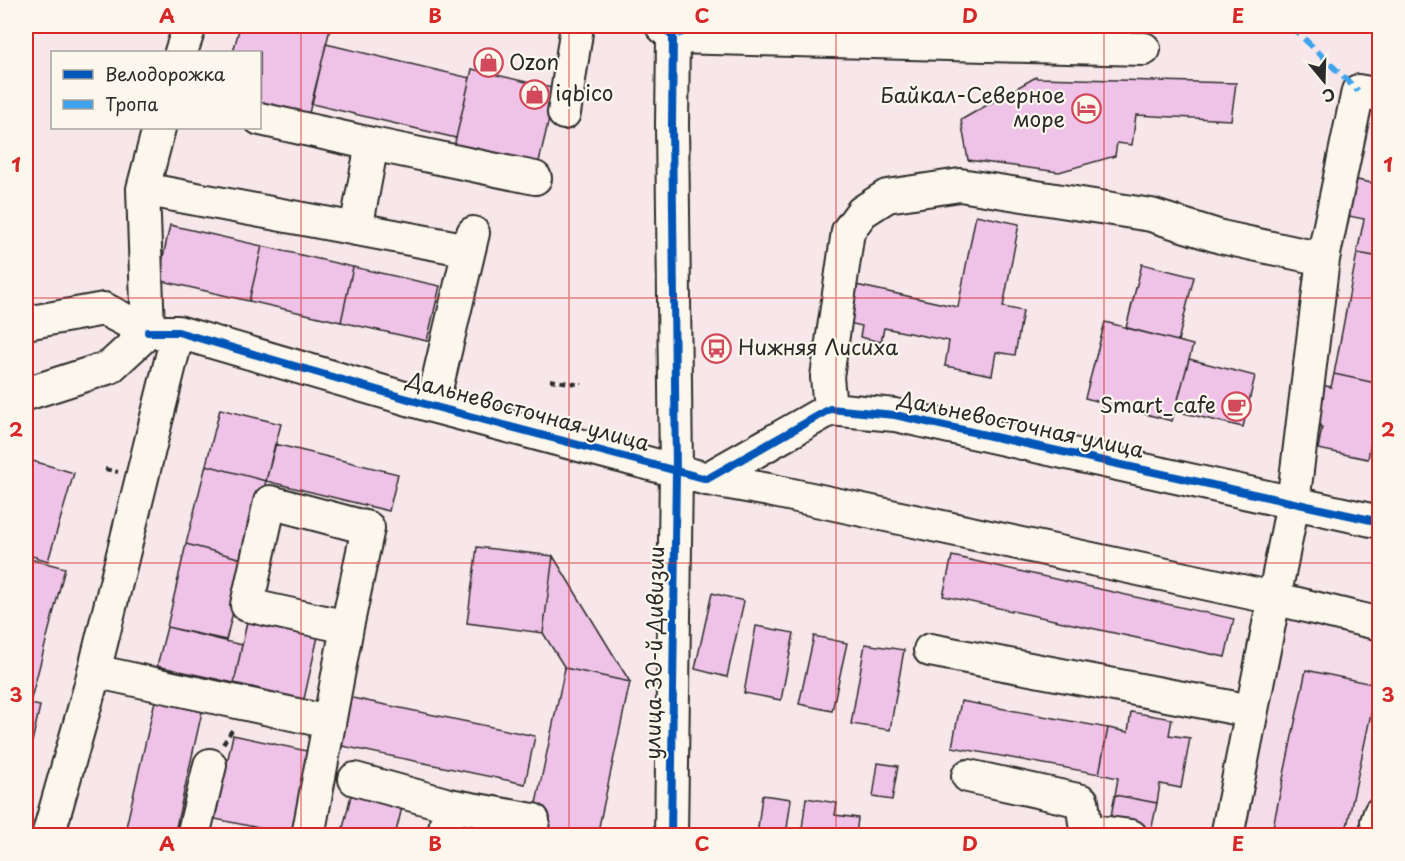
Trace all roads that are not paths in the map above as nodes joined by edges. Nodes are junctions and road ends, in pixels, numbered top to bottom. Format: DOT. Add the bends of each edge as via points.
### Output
graph roads {
  1 [pos="190,26"];
  2 [pos="576,26"];
  3 [pos="668,31"];
  4 [pos="1144,49"];
  5 [pos="181,51"];
  6 [pos="1380,95"];
  7 [pos="564,113"];
  8 [pos="261,119"];
  9 [pos="159,129"];
  10 [pos="372,144"];
  11 [pos="535,178"];
  12 [pos="143,189"];
  13 [pos="356,229"];
  14 [pos="1323,259"];
  15 [pos="26,322"];
  16 [pos="163,332"];
  17 [pos="26,394"];
  18 [pos="432,406"];
  19 [pos="830,409"];
  20 [pos="676,471"];
  21 [pos="707,479"];
  22 [pos="1293,503"];
  23 [pos="1380,522"];
  24 [pos="1273,598"];
  25 [pos="1380,624"];
  26 [pos="347,627"];
  27 [pos="930,650"];
  28 [pos="92,680"];
  29 [pos="1251,711"];
  30 [pos="329,722"];
  31 [pos="210,765"];
  32 [pos="968,776"];
  33 [pos="355,779"];
  34 [pos="449,805"];
  35 [pos="1380,813"];
  36 [pos="1380,822"];
  37 [pos="1085,833"];
  38 [pos="48,836"];
  39 [pos="193,836"];
  40 [pos="308,836"];
  41 [pos="444,836"];
  42 [pos="531,836"];
  43 [pos="671,836"];
  44 [pos="1131,836"];
  45 [pos="1227,836"];
  1 -- 5 [label="street"];
  2 -- 7 [label="street"];
  3 -- 4 [label="street"];
  3 -- 20 [label="street, улица 30-й Дивизии"];
  6 -- 14 [label="street" via="1358,91"];
  8 -- 10 [label="street"];
  9 -- 12 [label="street"];
  10 -- 11 [label="street"];
  10 -- 13 [label="street"];
  12 -- 13 [label="street"];
  12 -- 16 [label="street"];
  13 -- 18 [label="street" via="471,242"];
  14 -- 19 [label="street" via="1221,237 1151,215 960,185 887,196 862,212 848,231 827,377"];
  14 -- 22 [label="street"];
  15 -- 16 [label="street, Дальневосточная улица" via="104,309"];
  16 -- 17 [label="street" via="110,367"];
  16 -- 18 [label="street, Дальневосточная улица"];
  16 -- 28 [label="street"];
  18 -- 20 [label="street, Дальневосточная улица"];
  19 -- 21 [label="street"];
  19 -- 22 [label="street, Дальневосточная улица" via="895,415"];
  20 -- 21 [label="street, Дальневосточная улица"];
  20 -- 43 [label="street, улица 30-й Дивизии"];
  21 -- 24 [label="street, Дальневосточная улица"];
  22 -- 23 [label="street, Дальневосточная улица"];
  22 -- 24 [label="street"];
  24 -- 25 [label="street, Дальневосточная улица"];
  24 -- 29 [label="street"];
  26 -- 26 [label="street" via="368,528 270,502 247,605"];
  26 -- 30 [label="street"];
  27 -- 29 [label="street"];
  28 -- 30 [label="street" via="248,704"];
  28 -- 38 [label="street"];
  29 -- 45 [label="street"];
  30 -- 40 [label="street"];
  31 -- 39 [label="street"];
  32 -- 37 [label="street" via="1082,801"];
  33 -- 34 [label="street"];
  34 -- 41 [label="street"];
  34 -- 42 [label="street" via="533,820"];
  35 -- 36 [label="street"];
  37 -- 44 [label="street"];
}
